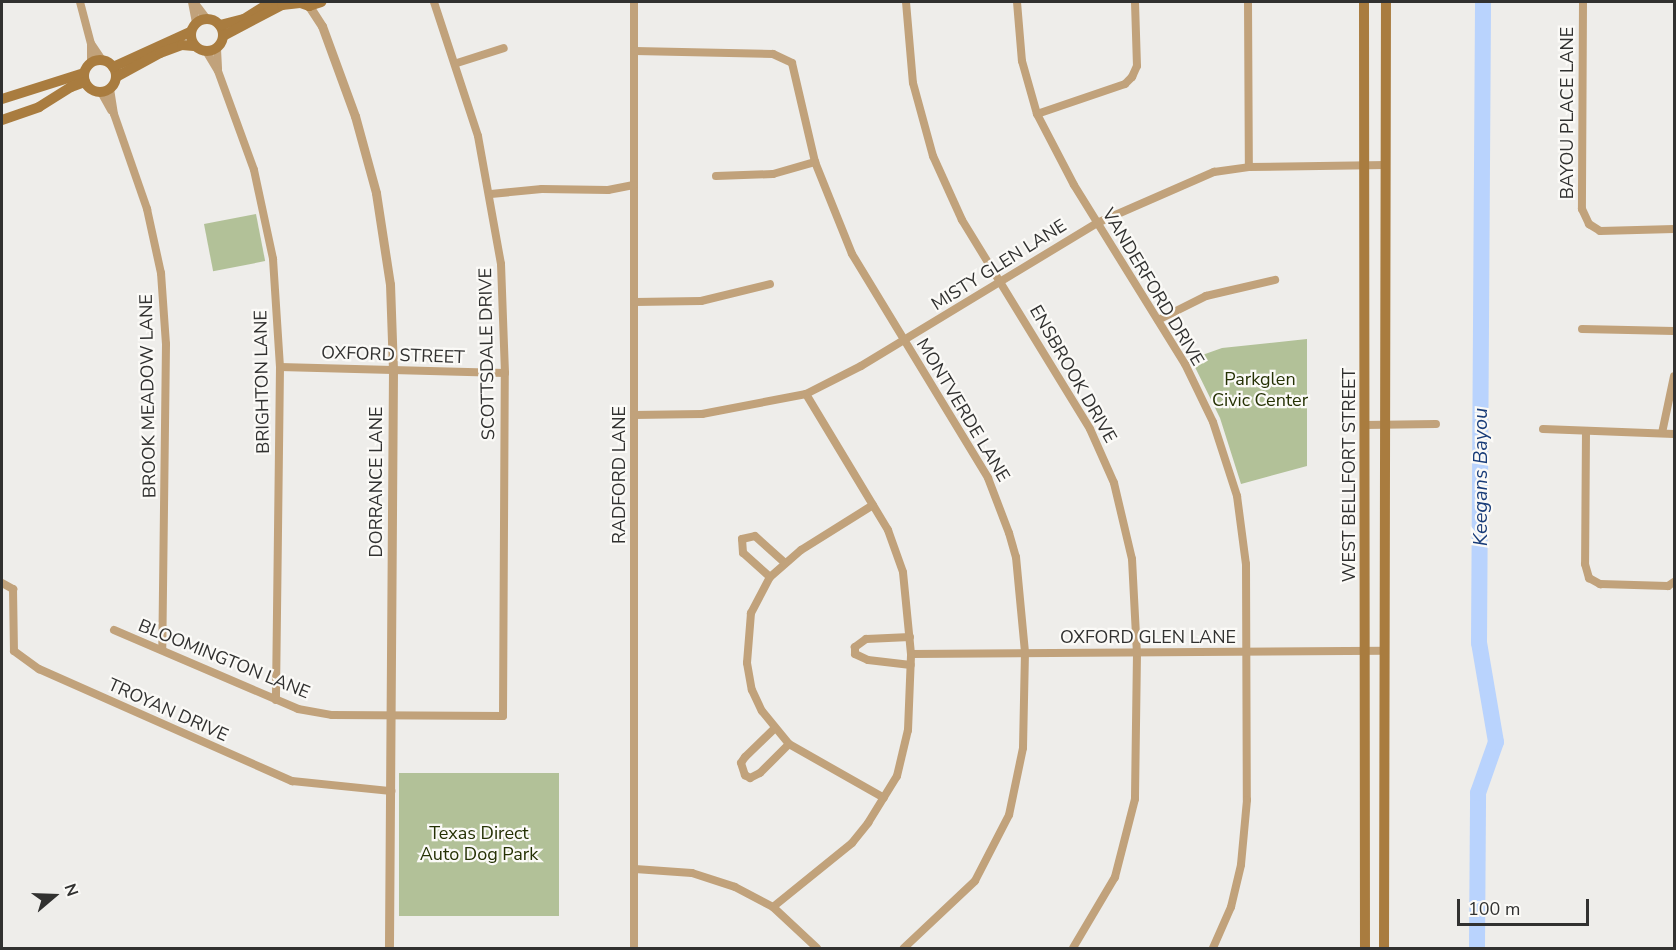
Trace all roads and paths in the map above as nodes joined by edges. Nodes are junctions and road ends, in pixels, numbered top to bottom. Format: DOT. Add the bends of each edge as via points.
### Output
graph roads {
  1 [pos="80,2"];
  2 [pos="193,2"];
  3 [pos="271,2"];
  4 [pos="434,2"];
  5 [pos="634,2"];
  6 [pos="906,2"];
  7 [pos="1017,2"];
  8 [pos="1135,2"];
  9 [pos="1248,2"];
  10 [pos="1365,2"];
  11 [pos="1386,2"];
  12 [pos="1583,2"];
  13 [pos="309,3"];
  14 [pos="201,20"];
  15 [pos="221,31"];
  16 [pos="190,32"];
  17 [pos="194,46"];
  18 [pos="504,48"];
  19 [pos="211,50"];
  20 [pos="635,51"];
  21 [pos="96,61"];
  22 [pos="457,63"];
  23 [pos="115,72"];
  24 [pos="85,78"];
  25 [pos="105,90"];
  26 [pos="2,99"];
  27 [pos="1037,114"];
  28 [pos="2,120"];
  29 [pos="815,162"];
  30 [pos="1366,165"];
  31 [pos="1386,165"];
  32 [pos="1249,166"];
  33 [pos="716,176"];
  34 [pos="634,185"];
  35 [pos="491,194"];
  36 [pos="1097,223"];
  37 [pos="1674,229"];
  38 [pos="1275,280"];
  39 [pos="1001,282"];
  40 [pos="770,284"];
  41 [pos="635,302"];
  42 [pos="1158,320"];
  43 [pos="1582,329"];
  44 [pos="1674,331"];
  45 [pos="904,341"];
  46 [pos="280,367"];
  47 [pos="393,370"];
  48 [pos="505,373"];
  49 [pos="1674,376"];
  50 [pos="806,394"];
  51 [pos="634,415"];
  52 [pos="1436,424"];
  53 [pos="1365,425"];
  54 [pos="1385,425"];
  55 [pos="1543,429"];
  56 [pos="1586,431"];
  57 [pos="1662,434"];
  58 [pos="1674,434"];
  59 [pos="873,505"];
  60 [pos="785,563"];
  61 [pos="770,577"];
  62 [pos="1674,582"];
  63 [pos="2,584"];
  64 [pos="114,630"];
  65 [pos="910,637"];
  66 [pos="162,650"];
  67 [pos="1385,651"];
  68 [pos="1025,652"];
  69 [pos="1249,652"];
  70 [pos="1366,652"];
  71 [pos="1137,653"];
  72 [pos="911,654"];
  73 [pos="911,665"];
  74 [pos="276,700"];
  75 [pos="391,714"];
  76 [pos="503,716"];
  77 [pos="774,729"];
  78 [pos="789,744"];
  79 [pos="391,791"];
  80 [pos="885,798"];
  81 [pos="1386,830"];
  82 [pos="1366,832"];
  83 [pos="635,869"];
  84 [pos="774,907"];
  85 [pos="389,948"];
  86 [pos="634,948"];
  87 [pos="817,948"];
  88 [pos="904,948"];
  89 [pos="1073,948"];
  90 [pos="1213,948"];
  91 [pos="1365,948"];
  92 [pos="1384,948"];
  1 -- 21 [label="street"];
  2 -- 14 [label="street"];
  3 -- 15 [label="main road"];
  4 -- 22 [label="street, SCOTTSDALE DRIVE"];
  5 -- 20 [label="street, RADFORD LANE"];
  6 -- 39 [label="street, ENSBROOK DRIVE" via="913,83 933,156 962,220"];
  7 -- 27 [label="street, VANDERFORD DRIVE" via="1022,61"];
  8 -- 27 [label="street" via="1137,66 1132,77 1125,84"];
  9 -- 32 [label="street"];
  10 -- 30 [label="main road, WEST BELLFORT STREET"];
  11 -- 31 [label="main road, WEST BELLFORT STREET"];
  12 -- 37 [label="street, BAYOU PLACE LANE" via="1582,209 1589,224 1600,231"];
  13 -- 15 [label="main road" via="282,5"];
  13 -- 47 [label="street, DORRANCE LANE" via="322,26 355,116 376,193 390,284"];
  14 -- 15 [label="main road"];
  14 -- 16 [label="main road"];
  15 -- 19 [label="main road"];
  16 -- 17 [label="main road"];
  16 -- 23 [label="main road"];
  17 -- 19 [label="main road"];
  17 -- 23 [label="main road" via="182,45"];
  18 -- 22 [label="street"];
  19 -- 46 [label="street, BRIGHTON LANE" via="254,171 273,259"];
  20 -- 29 [label="street, MONTVERDE LANE" via="780,55 792,63 797,74"];
  20 -- 34 [label="street, RADFORD LANE"];
  21 -- 23 [label="main road"];
  21 -- 24 [label="main road"];
  22 -- 35 [label="street, SCOTTSDALE DRIVE"];
  23 -- 25 [label="main road"];
  24 -- 25 [label="main road"];
  24 -- 26 [label="main road"];
  24 -- 28 [label="main road" via="39,107"];
  25 -- 66 [label="street, BROOK MEADOW LANE" via="147,209 161,273 166,344"];
  27 -- 36 [label="street, VANDERFORD DRIVE"];
  29 -- 33 [label="street" via="773,174"];
  29 -- 45 [label="street, MONTVERDE LANE" via="852,254"];
  30 -- 31 [label="street, MISTY GLEN LANE"];
  30 -- 32 [label="street, MISTY GLEN LANE"];
  30 -- 53 [label="main road, WEST BELLFORT STREET"];
  31 -- 54 [label="main road, WEST BELLFORT STREET"];
  32 -- 36 [label="street, MISTY GLEN LANE" via="1184,183"];
  34 -- 35 [label="street" via="608,190 542,189"];
  34 -- 41 [label="street, RADFORD LANE"];
  35 -- 48 [label="street, SCOTTSDALE DRIVE" via="501,264"];
  36 -- 39 [label="street, MISTY GLEN LANE"];
  36 -- 42 [label="street, VANDERFORD DRIVE"];
  38 -- 42 [label="street" via="1206,296"];
  39 -- 45 [label="street, MISTY GLEN LANE"];
  39 -- 71 [label="street, ENSBROOK DRIVE" via="1090,429 1114,483 1132,558"];
  40 -- 41 [label="street" via="701,301"];
  41 -- 51 [label="street, RADFORD LANE"];
  42 -- 69 [label="street, VANDERFORD DRIVE" via="1213,422 1234,486 1246,564"];
  43 -- 44 [label="street"];
  45 -- 50 [label="street, MISTY GLEN LANE"];
  45 -- 68 [label="street, MONTVERDE LANE" via="1000,505 1016,557"];
  46 -- 47 [label="street, OXFORD STREET"];
  46 -- 74 [label="street, BRIGHTON LANE"];
  47 -- 48 [label="street, OXFORD STREET"];
  47 -- 75 [label="street, DORRANCE LANE"];
  48 -- 76 [label="street, SCOTTSDALE DRIVE"];
  49 -- 57 [label="street"];
  50 -- 51 [label="street, MISTY GLEN LANE" via="702,414"];
  50 -- 59 [label="street"];
  51 -- 83 [label="street, RADFORD LANE"];
  52 -- 54 [label="street"];
  53 -- 54 [label="street"];
  53 -- 70 [label="main road, WEST BELLFORT STREET"];
  54 -- 67 [label="main road, WEST BELLFORT STREET"];
  55 -- 56 [label="street"];
  56 -- 57 [label="street"];
  56 -- 62 [label="street" via="1589,578 1600,584 1668,586"];
  57 -- 58 [label="street"];
  59 -- 60 [label="street"];
  59 -- 65 [label="street" via="888,530 903,572"];
  60 -- 61 [label="street"];
  60 -- 61 [label="street" via="755,536 742,539 742,553"];
  61 -- 77 [label="street" via="751,613 747,663 752,690"];
  63 -- 79 [label="street, TROYAN DRIVE" via="14,589 14,651 39,669 292,781"];
  64 -- 66 [label="street, BLOOMINGTON LANE"];
  65 -- 72 [label="street"];
  65 -- 73 [label="street" via="866,639 855,647 855,654 868,660"];
  66 -- 74 [label="street, BLOOMINGTON LANE"];
  67 -- 70 [label="street, OXFORD GLEN LANE"];
  67 -- 81 [label="main road, WEST BELLFORT STREET"];
  68 -- 71 [label="street, OXFORD GLEN LANE"];
  68 -- 72 [label="street, OXFORD GLEN LANE"];
  68 -- 88 [label="street, MONTVERDE LANE" via="1023,748 1009,815 975,881"];
  69 -- 70 [label="street, OXFORD GLEN LANE"];
  69 -- 71 [label="street, OXFORD GLEN LANE"];
  69 -- 90 [label="street, VANDERFORD DRIVE" via="1246,831 1231,907"];
  70 -- 82 [label="main road, WEST BELLFORT STREET"];
  71 -- 89 [label="street, ENSBROOK DRIVE" via="1135,799 1115,877"];
  72 -- 73 [label="street"];
  73 -- 80 [label="street" via="905,741 897,776"];
  74 -- 75 [label="street, BLOOMINGTON LANE" via="332,715"];
  75 -- 76 [label="street, BLOOMINGTON LANE"];
  75 -- 79 [label="street, DORRANCE LANE"];
  77 -- 78 [label="street"];
  77 -- 78 [label="street" via="741,763 745,775 750,778 760,773"];
  78 -- 80 [label="street"];
  79 -- 85 [label="street, DORRANCE LANE"];
  80 -- 84 [label="street" via="852,843"];
  81 -- 82 [label="main road"];
  81 -- 92 [label="main road, WEST BELLFORT STREET"];
  82 -- 91 [label="main road, WEST BELLFORT STREET"];
  83 -- 84 [label="street" via="670,869 713,878"];
  83 -- 86 [label="street, RADFORD LANE"];
  84 -- 87 [label="street"];
}
